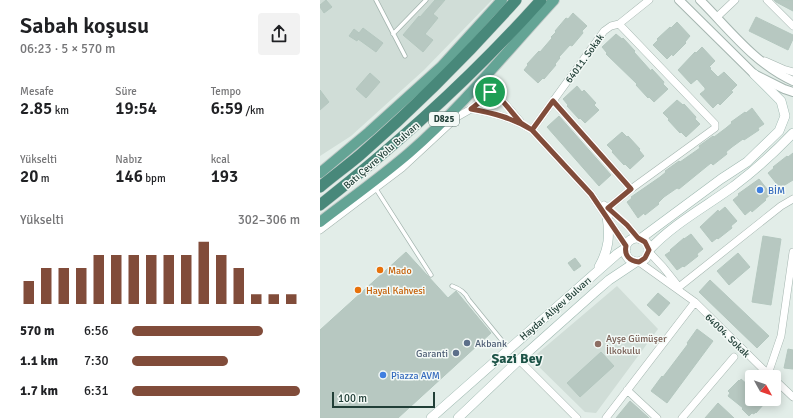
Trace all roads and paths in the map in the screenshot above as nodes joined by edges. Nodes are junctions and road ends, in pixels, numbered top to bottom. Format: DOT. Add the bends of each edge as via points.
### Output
graph roads {
  1 [pos="376,0"];
  2 [pos="426,0"];
  3 [pos="516,0"];
  4 [pos="541,0"];
  5 [pos="554,0"];
  6 [pos="649,0"];
  7 [pos="679,0"];
  8 [pos="700,0"];
  9 [pos="734,0"];
  10 [pos="767,0"];
  11 [pos="499,1"];
  12 [pos="717,17"];
  13 [pos="618,24"];
  14 [pos="793,26"];
  15 [pos="394,34"];
  16 [pos="405,56"];
  17 [pos="754,56"];
  18 [pos="793,72"];
  19 [pos="489,73"];
  20 [pos="754,74"];
  21 [pos="793,81"];
  22 [pos="492,87"];
  23 [pos="793,92"];
  24 [pos="553,101"];
  25 [pos="793,108"];
  26 [pos="471,109"];
  27 [pos="785,116"];
  28 [pos="521,123"];
  29 [pos="532,130"];
  30 [pos="793,133"];
  31 [pos="320,173"];
  32 [pos="320,187"];
  33 [pos="376,189"];
  34 [pos="631,189"];
  35 [pos="793,199"];
  36 [pos="320,205"];
  37 [pos="607,212"];
  38 [pos="320,222"];
  39 [pos="320,230"];
  40 [pos="639,239"];
  41 [pos="626,247"];
  42 [pos="649,251"];
  43 [pos="793,252"];
  44 [pos="637,262"];
  45 [pos="597,272"];
  46 [pos="431,275"];
  47 [pos="452,286"];
  48 [pos="679,287"];
  49 [pos="684,294"];
  50 [pos="695,302"];
  51 [pos="509,348"];
  52 [pos="734,357"];
  53 [pos="519,360"];
  54 [pos="764,370"];
  55 [pos="773,370"];
  56 [pos="781,386"];
  57 [pos="628,390"];
  58 [pos="793,397"];
  59 [pos="430,418"];
  60 [pos="458,418"];
  61 [pos="578,418"];
  62 [pos="606,418"];
  63 [pos="657,418"];
  64 [pos="682,418"];
  1 -- 15 [label="lane"];
  2 -- 15 [label="lane"];
  3 -- 32 [label="highway, Batı Çevre Yolu Bulvarı" via="451,69 389,129"];
  4 -- 36 [label="highway, Batı Çevre Yolu Bulvarı" via="431,111 359,175"];
  5 -- 19 [label="main road, D825"];
  6 -- 13 [label="street, 64011. Sokak"];
  7 -- 20 [label="street"];
  8 -- 12 [label="street"];
  9 -- 12 [label="street"];
  10 -- 14 [label="street"];
  11 -- 31 [label="main road" via="441,67"];
  12 -- 17 [label="street"];
  13 -- 24 [label="street, 64011. Sokak" via="604,31"];
  13 -- 34 [label="street" via="715,124 715,128"];
  15 -- 16 [label="lane"];
  17 -- 18 [label="street"];
  17 -- 21 [label="street" via="778,74"];
  19 -- 22 [label="street"];
  19 -- 38 [label="main road, D825" via="409,152"];
  20 -- 23 [label="street"];
  20 -- 27 [label="main road" via="781,101"];
  22 -- 26 [label="street" via="485,98"];
  22 -- 28 [label="street"];
  24 -- 29 [label="street, 64011. Sokak"];
  24 -- 34 [label="street"];
  25 -- 27 [label="main road"];
  26 -- 28 [label="street" via="501,115"];
  26 -- 33 [label="street" via="457,118"];
  27 -- 40 [label="main road" via="779,132 747,162"];
  28 -- 29 [label="street"];
  29 -- 37 [label="street"];
  30 -- 42 [label="main road" via="774,153 735,185 661,237"];
  33 -- 39 [label="street"];
  33 -- 46 [label="lane"];
  34 -- 37 [label="street"];
  35 -- 48 [label="street"];
  37 -- 40 [label="street" via="627,225"];
  37 -- 41 [label="street"];
  37 -- 45 [label="main road" via="608,244"];
  40 -- 41 [label="main road" via="631,240"];
  40 -- 42 [label="main road" via="645,242"];
  41 -- 44 [label="main road" via="628,257"];
  41 -- 45 [label="main road, Haydar Aliyev Bulvarı"];
  42 -- 44 [label="main road" via="645,258"];
  42 -- 48 [label="street, 64004. Sokak"];
  43 -- 55 [label="street" via="781,336"];
  44 -- 49 [label="street, 64004. Sokak"];
  44 -- 53 [label="main road, Haydar Aliyev Bulvarı" via="609,280"];
  45 -- 51 [label="main road, Haydar Aliyev Bulvarı"];
  47 -- 51 [label="lane" via="462,290"];
  48 -- 49 [label="street, 64004. Sokak"];
  49 -- 50 [label="street, 64004. Sokak"];
  50 -- 54 [label="street, 64004. Sokak"];
  50 -- 57 [label="street"];
  51 -- 59 [label="main road, Haydar Aliyev Bulvarı"];
  52 -- 64 [label="street"];
  53 -- 60 [label="main road, Haydar Aliyev Bulvarı"];
  53 -- 61 [label="street"];
  56 -- 58 [label="street, 64004. Sokak"];
  57 -- 62 [label="street"];
  57 -- 63 [label="street"];
}
